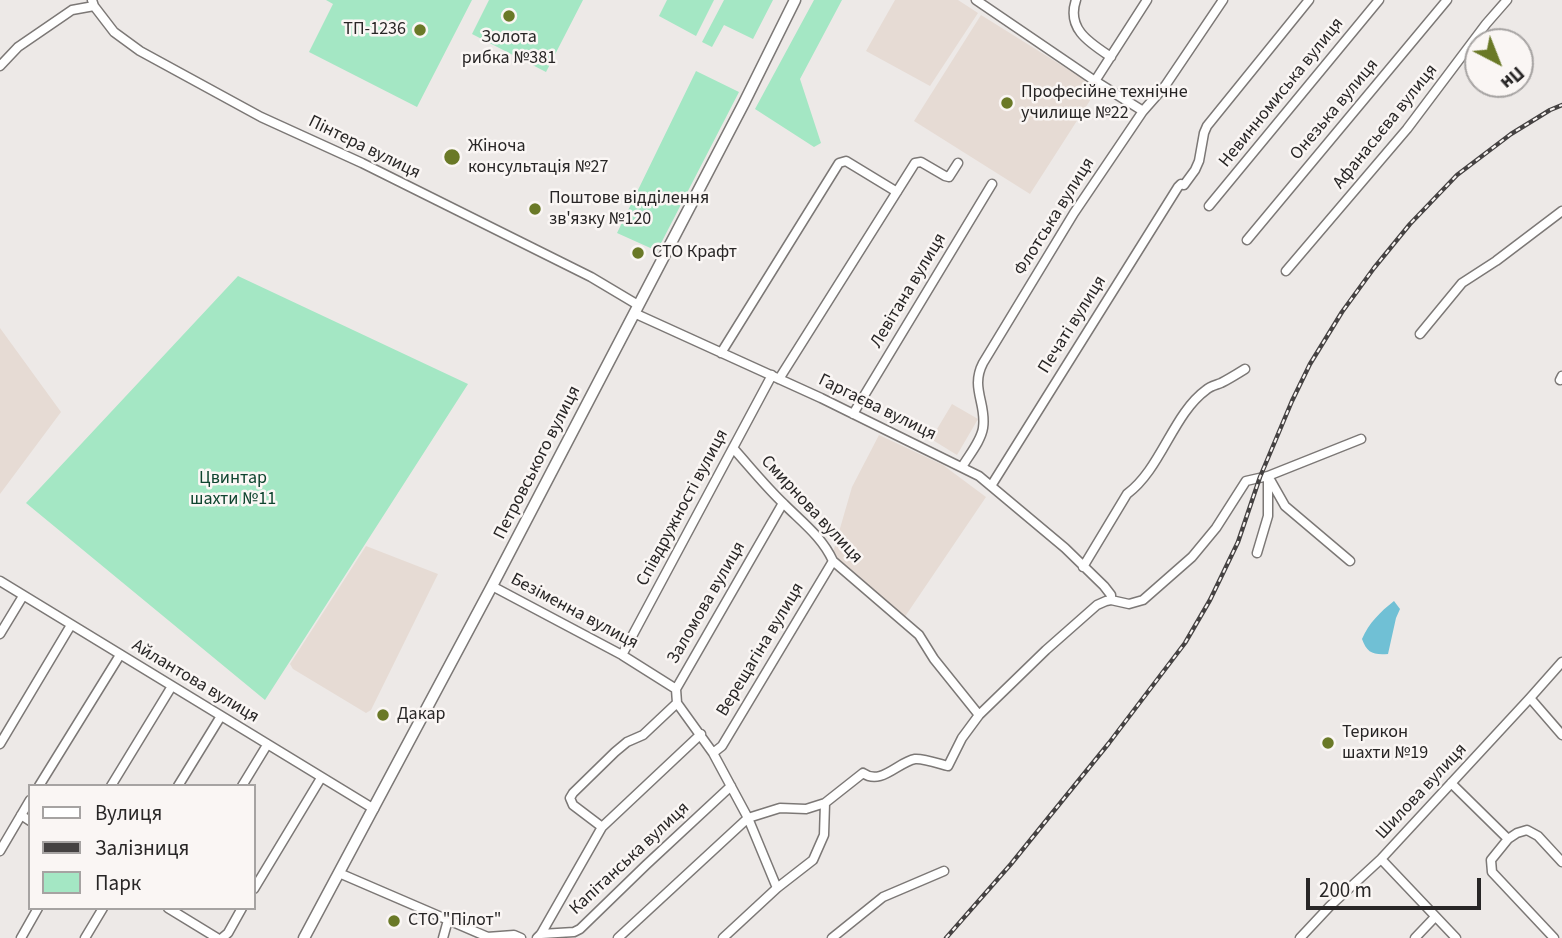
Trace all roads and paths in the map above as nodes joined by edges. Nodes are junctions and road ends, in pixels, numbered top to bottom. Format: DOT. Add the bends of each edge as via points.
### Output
graph roads {
  1 [pos="795,0"];
  2 [pos="976,0"];
  3 [pos="1076,0"];
  4 [pos="1147,0"];
  5 [pos="1223,0"];
  6 [pos="1310,0"];
  7 [pos="1379,0"];
  8 [pos="1447,0"];
  9 [pos="1507,0"];
  10 [pos="93,3"];
  11 [pos="1111,57"];
  12 [pos="0,66"];
  13 [pos="1094,81"];
  14 [pos="1143,111"];
  15 [pos="958,163"];
  16 [pos="992,184"];
  17 [pos="897,192"];
  18 [pos="1209,206"];
  19 [pos="1562,211"];
  20 [pos="1247,240"];
  21 [pos="1286,271"];
  22 [pos="636,309"];
  23 [pos="1420,334"];
  24 [pos="721,354"];
  25 [pos="1245,369"];
  26 [pos="775,377"];
  27 [pos="853,414"];
  28 [pos="1361,439"];
  29 [pos="733,448"];
  30 [pos="962,467"];
  31 [pos="1268,476"];
  32 [pos="991,486"];
  33 [pos="783,503"];
  34 [pos="1257,553"];
  35 [pos="834,561"];
  36 [pos="1350,561"];
  37 [pos="1083,567"];
  38 [pos="0,581"];
  39 [pos="492,586"];
  40 [pos="23,596"];
  41 [pos="1111,600"];
  42 [pos="71,625"];
  43 [pos="0,634"];
  44 [pos="622,654"];
  45 [pos="120,655"];
  46 [pos="1562,662"];
  47 [pos="172,686"];
  48 [pos="676,689"];
  49 [pos="1530,698"];
  50 [pos="677,703"];
  51 [pos="979,715"];
  52 [pos="221,716"];
  53 [pos="701,734"];
  54 [pos="1562,734"];
  55 [pos="0,744"];
  56 [pos="267,745"];
  57 [pos="713,753"];
  58 [pos="321,778"];
  59 [pos="1451,783"];
  60 [pos="40,784"];
  61 [pos="112,784"];
  62 [pos="179,784"];
  63 [pos="243,784"];
  64 [pos="730,786"];
  65 [pos="28,803"];
  66 [pos="825,803"];
  67 [pos="374,809"];
  68 [pos="21,815"];
  69 [pos="748,818"];
  70 [pos="28,820"];
  71 [pos="602,827"];
  72 [pos="1508,839"];
  73 [pos="0,851"];
  74 [pos="1381,859"];
  75 [pos="1562,862"];
  76 [pos="944,871"];
  77 [pos="339,873"];
  78 [pos="256,887"];
  79 [pos="777,888"];
  80 [pos="37,910"];
  81 [pos="102,910"];
  82 [pos="171,910"];
  83 [pos="241,910"];
  84 [pos="1436,916"];
  85 [pos="448,920"];
  86 [pos="539,936"];
  87 [pos="488,937"];
  88 [pos="21,938"];
  89 [pos="85,938"];
  90 [pos="219,938"];
  91 [pos="304,938"];
  92 [pos="443,938"];
  93 [pos="521,938"];
  94 [pos="618,938"];
  95 [pos="723,938"];
  96 [pos="832,938"];
  97 [pos="1300,938"];
  98 [pos="1415,938"];
  99 [pos="1456,938"];
  100 [pos="1554,938"];
  1 -- 22 [label="main road, Петровського вулиця"];
  2 -- 13 [label="street"];
  3 -- 11 [label="street" via="1073,8 1079,31"];
  4 -- 11 [label="street"];
  5 -- 14 [label="street, Флотська вулиця"];
  6 -- 32 [label="street, Печаті вулиця" via="1207,126 1195,170 1178,187"];
  7 -- 18 [label="street, Невинномиська вулиця"];
  8 -- 20 [label="street, Онезька вулиця"];
  9 -- 21 [label="street, Афанасьєва вулиця" via="1407,129"];
  10 -- 12 [label="street" via="72,10 18,47"];
  10 -- 22 [label="street, Пінтера вулиця" via="114,32 153,58 261,117 591,278"];
  11 -- 13 [label="street"];
  13 -- 14 [label="street"];
  14 -- 30 [label="street, Флотська вулиця" via="1074,213 979,370 977,388 984,425"];
  15 -- 17 [label="street, Співдружності вулиця" via="948,177 918,162"];
  16 -- 27 [label="street, Левітана вулиця"];
  17 -- 24 [label="street" via="846,161 839,163"];
  17 -- 26 [label="street, Співдружності вулиця"];
  19 -- 23 [label="street" via="1462,283"];
  22 -- 24 [label="street, Гаргаєва вулиця"];
  22 -- 39 [label="main road, Петровського вулиця"];
  24 -- 26 [label="street, Гаргаєва вулиця"];
  25 -- 37 [label="street" via="1207,388 1189,408 1147,473 1127,494"];
  26 -- 27 [label="street, Гаргаєва вулиця"];
  26 -- 29 [label="street, Співдружності вулиця"];
  27 -- 30 [label="street, Гаргаєва вулиця"];
  28 -- 31 [label="street"];
  29 -- 33 [label="street, Смирнова вулиця"];
  29 -- 44 [label="street, Співдружності вулиця"];
  30 -- 32 [label="street, Гаргаєва вулиця"];
  31 -- 34 [label="street" via="1268,516"];
  31 -- 36 [label="street" via="1285,506"];
  31 -- 41 [label="street" via="1246,481 1192,557 1143,600 1129,604"];
  32 -- 37 [label="street, Гаргаєва вулиця"];
  33 -- 35 [label="street, Смирнова вулиця" via="814,532"];
  33 -- 48 [label="street, Заломова вулиця"];
  35 -- 51 [label="street, Смирнова вулиця" via="919,635"];
  35 -- 57 [label="street, Верещагіна вулиця" via="722,746"];
  37 -- 41 [label="street, Гаргаєва вулиця" via="1104,586"];
  38 -- 40 [label="street, Айлантова вулиця"];
  39 -- 44 [label="street, Безіменна вулиця"];
  39 -- 67 [label="main road, Петровського вулиця"];
  40 -- 42 [label="street, Айлантова вулиця"];
  40 -- 43 [label="street"];
  41 -- 51 [label="street" via="1087,614"];
  42 -- 45 [label="street, Айлантова вулиця"];
  42 -- 55 [label="street"];
  44 -- 48 [label="street, Безіменна вулиця"];
  45 -- 47 [label="street, Айлантова вулиця"];
  45 -- 60 [label="street"];
  46 -- 49 [label="street, Шилова вулиця"];
  47 -- 52 [label="street, Айлантова вулиця"];
  47 -- 61 [label="street"];
  48 -- 50 [label="street, Заломова вулиця"];
  49 -- 54 [label="street"];
  49 -- 59 [label="street, Шилова вулиця"];
  50 -- 53 [label="street"];
  50 -- 71 [label="street" via="643,735 615,752 573,793 573,805"];
  51 -- 66 [label="street" via="948,766 915,759 879,776 863,773"];
  52 -- 56 [label="street, Айлантова вулиця"];
  52 -- 62 [label="street"];
  53 -- 57 [label="street"];
  53 -- 71 [label="street"];
  56 -- 58 [label="street, Айлантова вулиця"];
  56 -- 63 [label="street"];
  57 -- 64 [label="street"];
  58 -- 67 [label="street, Айлантова вулиця"];
  58 -- 78 [label="street"];
  59 -- 72 [label="street"];
  59 -- 74 [label="street, Шилова вулиця"];
  64 -- 69 [label="street"];
  64 -- 86 [label="street, Капітанська вулиця" via="580,929"];
  65 -- 68 [label="street"];
  66 -- 69 [label="street" via="806,809 780,808"];
  66 -- 79 [label="street" via="824,835 813,860"];
  67 -- 77 [label="main road, Петровського вулиця"];
  68 -- 70 [label="street"];
  68 -- 73 [label="street"];
  69 -- 79 [label="street"];
  69 -- 94 [label="street"];
  71 -- 86 [label="street"];
  72 -- 75 [label="street" via="1527,830"];
  72 -- 100 [label="street" via="1491,860 1492,872"];
  74 -- 84 [label="street"];
  74 -- 97 [label="street, Шилова вулиця"];
  76 -- 96 [label="street" via="883,897"];
  77 -- 85 [label="street"];
  77 -- 91 [label="main road, Петровського вулиця"];
  79 -- 95 [label="street"];
  80 -- 88 [label="street"];
  81 -- 89 [label="street"];
  82 -- 90 [label="street"];
  83 -- 90 [label="street" via="228,933"];
  84 -- 98 [label="street"];
  84 -- 99 [label="street"];
  85 -- 87 [label="street"];
  85 -- 92 [label="street"];
  87 -- 93 [label="street"];
}
